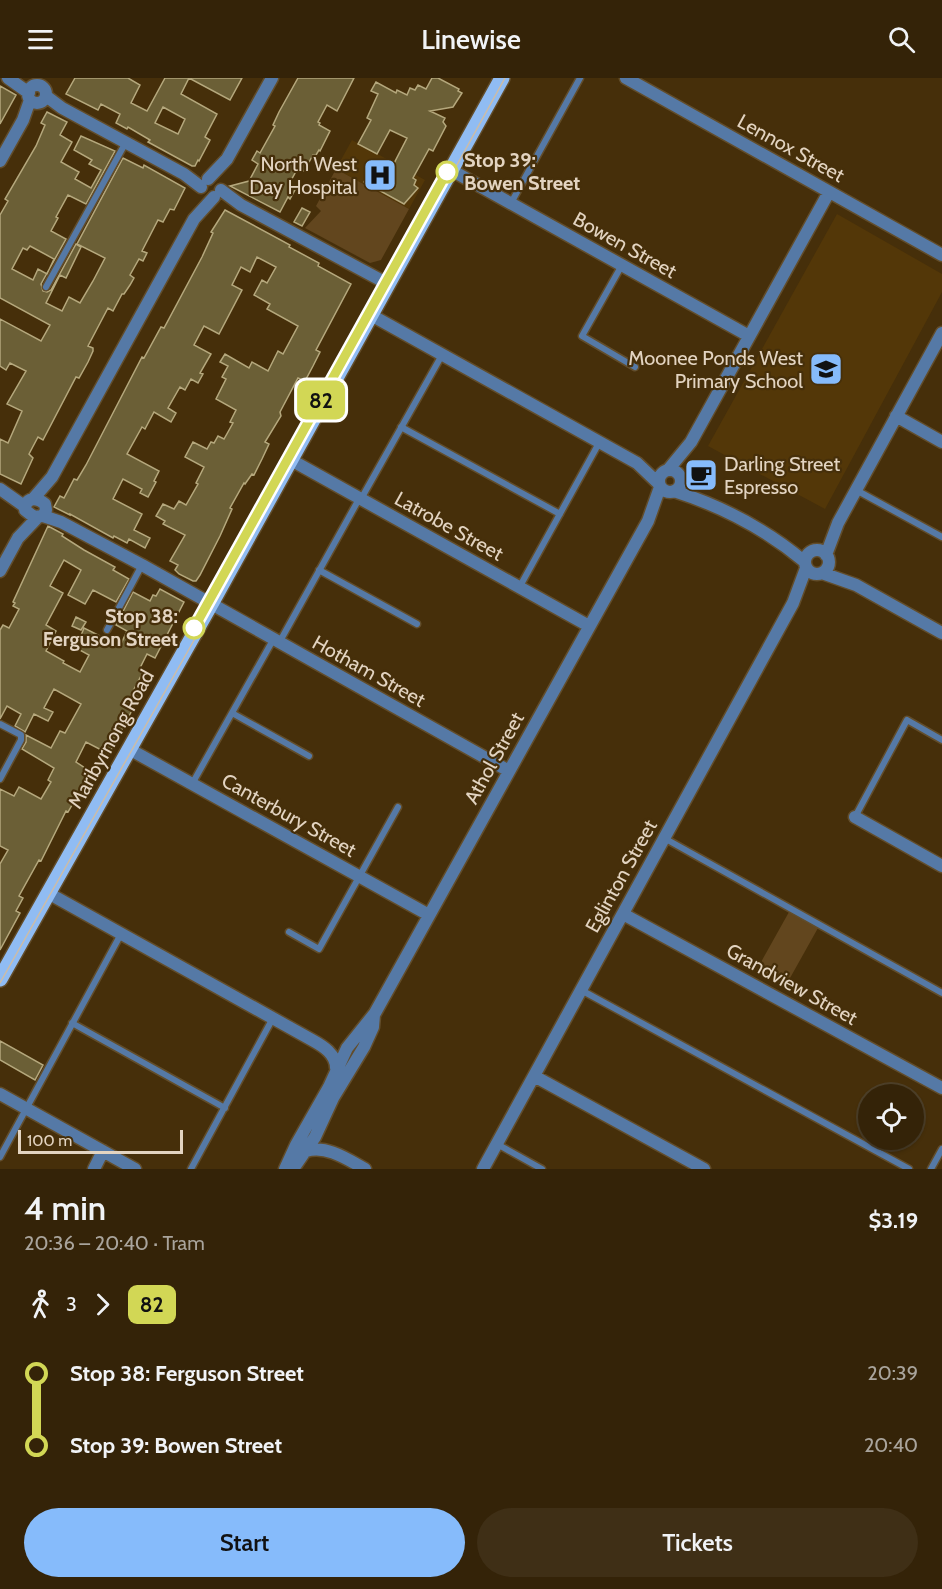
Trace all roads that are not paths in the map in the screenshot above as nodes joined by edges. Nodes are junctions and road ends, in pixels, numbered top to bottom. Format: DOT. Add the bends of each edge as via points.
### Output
graph roads {
  1 [pos="272,78"];
  2 [pos="502,78"];
  3 [pos="580,78"];
  4 [pos="626,78"];
  5 [pos="10,79"];
  6 [pos="39,91"];
  7 [pos="126,142"];
  8 [pos="227,159"];
  9 [pos="0,160"];
  10 [pos="451,170"];
  11 [pos="203,184"];
  12 [pos="218,192"];
  13 [pos="829,192"];
  14 [pos="511,203"];
  15 [pos="194,219"];
  16 [pos="940,253"];
  17 [pos="622,266"];
  18 [pos="388,284"];
  19 [pos="46,287"];
  20 [pos="371,315"];
  21 [pos="942,333"];
  22 [pos="749,336"];
  23 [pos="442,354"];
  24 [pos="636,367"];
  25 [pos="897,416"];
  26 [pos="401,427"];
  27 [pos="599,442"];
  28 [pos="691,442"];
  29 [pos="942,442"];
  30 [pos="291,460"];
  31 [pos="637,463"];
  32 [pos="667,470"];
  33 [pos="671,485"];
  34 [pos="856,490"];
  35 [pos="4,491"];
  36 [pos="360,499"];
  37 [pos="35,508"];
  38 [pos="560,514"];
  39 [pos="942,537"];
  40 [pos="816,562"];
  41 [pos="142,565"];
  42 [pos="319,570"];
  43 [pos="0,571"];
  44 [pos="519,588"];
  45 [pos="211,604"];
  46 [pos="417,624"];
  47 [pos="589,626"];
  48 [pos="107,630"];
  49 [pos="942,633"];
  50 [pos="276,641"];
  51 [pos="232,713"];
  52 [pos="0,724"];
  53 [pos="942,740"];
  54 [pos="129,749"];
  55 [pos="309,756"];
  56 [pos="509,771"];
  57 [pos="0,779"];
  58 [pos="192,784"];
  59 [pos="398,807"];
  60 [pos="855,818"];
  61 [pos="664,838"];
  62 [pos="942,866"];
  63 [pos="359,876"];
  64 [pos="48,893"];
  65 [pos="623,914"];
  66 [pos="429,915"];
  67 [pos="289,932"];
  68 [pos="121,934"];
  69 [pos="0,979"];
  70 [pos="581,990"];
  71 [pos="942,993"];
  72 [pos="375,1013"];
  73 [pos="273,1018"];
  74 [pos="72,1023"];
  75 [pos="312,1040"];
  76 [pos="348,1045"];
  77 [pos="361,1051"];
  78 [pos="337,1063"];
  79 [pos="353,1065"];
  80 [pos="534,1076"];
  81 [pos="942,1088"];
  82 [pos="0,1094"];
  83 [pos="26,1108"];
  84 [pos="225,1108"];
  85 [pos="321,1123"];
  86 [pos="305,1129"];
  87 [pos="497,1144"];
  88 [pos="309,1149"];
  89 [pos="942,1149"];
  90 [pos="103,1151"];
  91 [pos="338,1155"];
  92 [pos="0,1157"];
  93 [pos="94,1169"];
  94 [pos="135,1169"];
  95 [pos="191,1169"];
  96 [pos="285,1169"];
  97 [pos="293,1169"];
  98 [pos="364,1169"];
  99 [pos="483,1169"];
  100 [pos="543,1169"];
  101 [pos="704,1169"];
  102 [pos="909,1169"];
  103 [pos="931,1169"];
  1 -- 8 [label="street"];
  2 -- 10 [label="main road, Maribyrnong Road"];
  3 -- 14 [label="lane"];
  4 -- 13 [label="street, Lennox Street"];
  5 -- 6 [label="street"];
  6 -- 7 [label="street" via="62,108"];
  6 -- 9 [label="street"];
  7 -- 11 [label="street"];
  7 -- 19 [label="lane"];
  8 -- 11 [label="street"];
  8 -- 12 [label="street"];
  10 -- 14 [label="street, Bowen Street"];
  10 -- 18 [label="main road, Maribyrnong Road"];
  11 -- 12 [label="street" via="216,182"];
  11 -- 15 [label="street"];
  12 -- 15 [label="street"];
  12 -- 18 [label="street"];
  13 -- 16 [label="street, Lennox Street"];
  13 -- 22 [label="street, Athol Street"];
  14 -- 17 [label="street, Bowen Street"];
  15 -- 37 [label="street"];
  17 -- 22 [label="street, Bowen Street"];
  17 -- 24 [label="lane" via="582,336"];
  18 -- 20 [label="main road, Maribyrnong Road"];
  20 -- 23 [label="street"];
  20 -- 30 [label="main road, Maribyrnong Road"];
  21 -- 25 [label="street, Eglinton Street"];
  22 -- 28 [label="street, Athol Street"];
  23 -- 26 [label="lane"];
  23 -- 27 [label="street"];
  25 -- 29 [label="street"];
  25 -- 34 [label="street, Eglinton Street"];
  26 -- 36 [label="lane"];
  26 -- 38 [label="lane"];
  27 -- 31 [label="street"];
  27 -- 38 [label="lane"];
  28 -- 32 [label="street, Athol Street"];
  28 -- 33 [label="street, Athol Street"];
  30 -- 36 [label="street, Latrobe Street"];
  30 -- 45 [label="main road, Maribyrnong Road"];
  31 -- 32 [label="street"];
  31 -- 33 [label="street"];
  32 -- 33 [label="street" via="675,471"];
  33 -- 40 [label="street"];
  33 -- 47 [label="street, Athol Street"];
  34 -- 39 [label="lane"];
  34 -- 40 [label="street, Eglinton Street"];
  35 -- 37 [label="street, Hotham Street"];
  36 -- 42 [label="lane"];
  36 -- 44 [label="street, Latrobe Street"];
  37 -- 41 [label="street, Hotham Street"];
  37 -- 43 [label="street"];
  38 -- 44 [label="lane"];
  40 -- 49 [label="street"];
  40 -- 61 [label="street, Eglinton Street"];
  41 -- 45 [label="street, Hotham Street"];
  41 -- 48 [label="lane"];
  42 -- 46 [label="lane"];
  42 -- 50 [label="lane"];
  44 -- 47 [label="street, Latrobe Street"];
  45 -- 50 [label="street, Hotham Street"];
  45 -- 54 [label="main road, Maribyrnong Road"];
  47 -- 56 [label="street, Athol Street"];
  50 -- 51 [label="lane"];
  50 -- 56 [label="street, Hotham Street"];
  51 -- 55 [label="lane"];
  51 -- 58 [label="lane"];
  52 -- 57 [label="lane" via="21,735"];
  53 -- 60 [label="lane" via="907,720"];
  54 -- 58 [label="street, Canterbury Street"];
  54 -- 64 [label="main road, Maribyrnong Road"];
  56 -- 66 [label="street, Athol Street"];
  58 -- 63 [label="street, Canterbury Street"];
  59 -- 63 [label="lane"];
  60 -- 62 [label="street"];
  61 -- 65 [label="street, Eglinton Street"];
  61 -- 71 [label="lane"];
  63 -- 66 [label="street, Canterbury Street"];
  63 -- 67 [label="lane" via="319,948"];
  64 -- 68 [label="street"];
  64 -- 69 [label="main road, Maribyrnong Road"];
  65 -- 70 [label="street, Eglinton Street"];
  65 -- 81 [label="street, Grandview Street"];
  66 -- 72 [label="street, Athol Street"];
  68 -- 73 [label="street"];
  68 -- 74 [label="lane"];
  70 -- 80 [label="street, Eglinton Street"];
  70 -- 102 [label="lane"];
  72 -- 76 [label="street, Athol Street"];
  72 -- 77 [label="street, Athol Street"];
  73 -- 75 [label="street"];
  73 -- 84 [label="lane"];
  74 -- 83 [label="lane"];
  74 -- 84 [label="lane"];
  75 -- 76 [label="street" via="331,1047"];
  75 -- 78 [label="street"];
  76 -- 77 [label="street"];
  76 -- 78 [label="street, Athol Street"];
  77 -- 79 [label="street, Athol Street"];
  78 -- 79 [label="street"];
  78 -- 86 [label="street, Athol Street" via="329,1087"];
  79 -- 85 [label="street, Athol Street"];
  80 -- 87 [label="street, Eglinton Street"];
  80 -- 101 [label="street"];
  82 -- 83 [label="street"];
  83 -- 90 [label="street"];
  83 -- 92 [label="lane"];
  84 -- 95 [label="lane"];
  85 -- 88 [label="street, Athol Street"];
  85 -- 91 [label="street" via="323,1141"];
  86 -- 88 [label="street"];
  86 -- 96 [label="street, Athol Street"];
  87 -- 99 [label="street, Eglinton Street"];
  87 -- 100 [label="lane"];
  88 -- 91 [label="street"];
  88 -- 97 [label="street, Athol Street"];
  89 -- 103 [label="lane"];
  90 -- 93 [label="street"];
  90 -- 94 [label="street"];
  91 -- 98 [label="street"];
}
